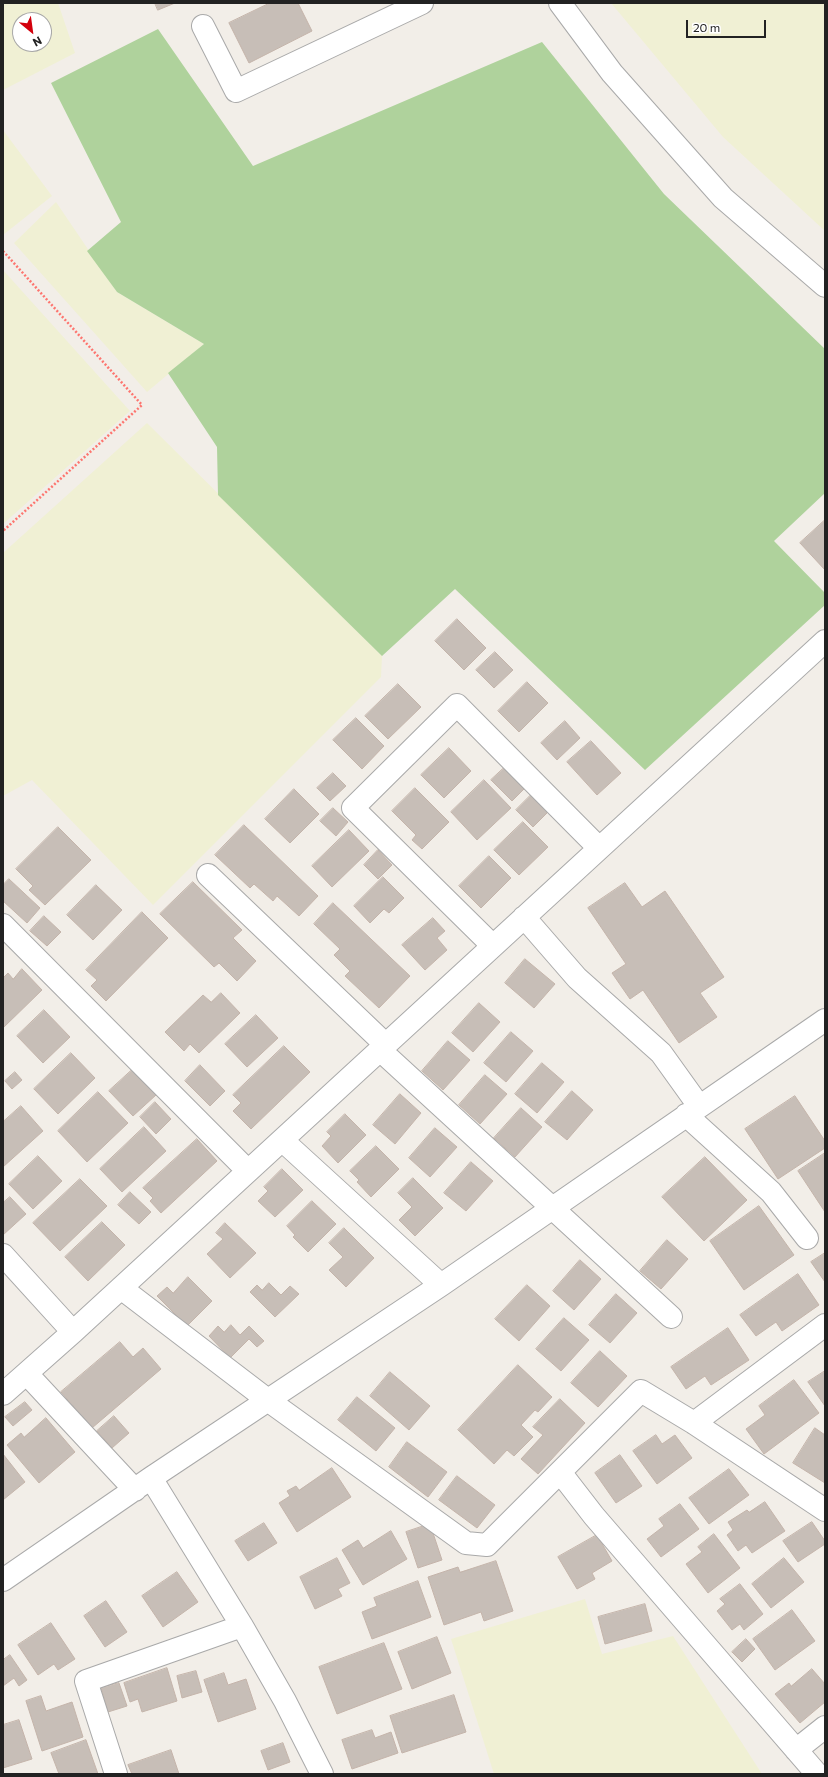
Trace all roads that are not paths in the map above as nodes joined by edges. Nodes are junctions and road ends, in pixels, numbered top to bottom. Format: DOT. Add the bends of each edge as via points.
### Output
graph roads {
  1 [pos="422,3"];
  2 [pos="560,3"];
  3 [pos="203,26"];
  4 [pos="825,286"];
  5 [pos="825,641"];
  6 [pos="599,848"];
  7 [pos="208,875"];
  8 [pos="524,917"];
  9 [pos="3,925"];
  10 [pos="493,946"];
  11 [pos="825,1020"];
  12 [pos="383,1048"];
  13 [pos="692,1111"];
  14 [pos="282,1140"];
  15 [pos="248,1171"];
  16 [pos="551,1208"];
  17 [pos="807,1238"];
  18 [pos="3,1255"];
  19 [pos="440,1285"];
  20 [pos="121,1288"];
  21 [pos="671,1317"];
  22 [pos="825,1325"];
  23 [pos="73,1332"];
  24 [pos="27,1374"];
  25 [pos="3,1394"];
  26 [pos="269,1401"];
  27 [pos="694,1423"];
  28 [pos="560,1472"];
  29 [pos="143,1484"];
  30 [pos="825,1510"];
  31 [pos="3,1580"];
  32 [pos="242,1626"];
  33 [pos="825,1726"];
  34 [pos="796,1750"];
  35 [pos="116,1774"];
  36 [pos="322,1774"];
  37 [pos="816,1774"];
  1 -- 3 [label="street" via="236,91"];
  2 -- 4 [label="street" via="612,73 723,198"];
  5 -- 6 [label="street"];
  6 -- 8 [label="street"];
  6 -- 10 [label="street" via="458,705 353,808"];
  7 -- 12 [label="street"];
  8 -- 10 [label="street"];
  8 -- 13 [label="street" via="577,978 660,1053"];
  9 -- 15 [label="street"];
  10 -- 12 [label="street"];
  11 -- 13 [label="street"];
  12 -- 14 [label="street"];
  12 -- 16 [label="street"];
  13 -- 16 [label="street"];
  13 -- 17 [label="street" via="771,1192"];
  14 -- 15 [label="street"];
  14 -- 19 [label="street"];
  15 -- 20 [label="street"];
  16 -- 19 [label="street"];
  16 -- 21 [label="street"];
  18 -- 23 [label="street"];
  19 -- 26 [label="street"];
  20 -- 23 [label="street"];
  20 -- 26 [label="street"];
  22 -- 27 [label="street"];
  23 -- 24 [label="street"];
  24 -- 25 [label="street"];
  24 -- 29 [label="street"];
  26 -- 28 [label="street" via="466,1543 487,1544"];
  26 -- 29 [label="street"];
  27 -- 28 [label="street" via="641,1391"];
  27 -- 30 [label="street"];
  28 -- 34 [label="street" via="594,1516"];
  29 -- 31 [label="street"];
  29 -- 32 [label="street"];
  32 -- 35 [label="street" via="86,1681"];
  32 -- 36 [label="street" via="285,1701"];
  33 -- 34 [label="street"];
  34 -- 37 [label="street"];
}
